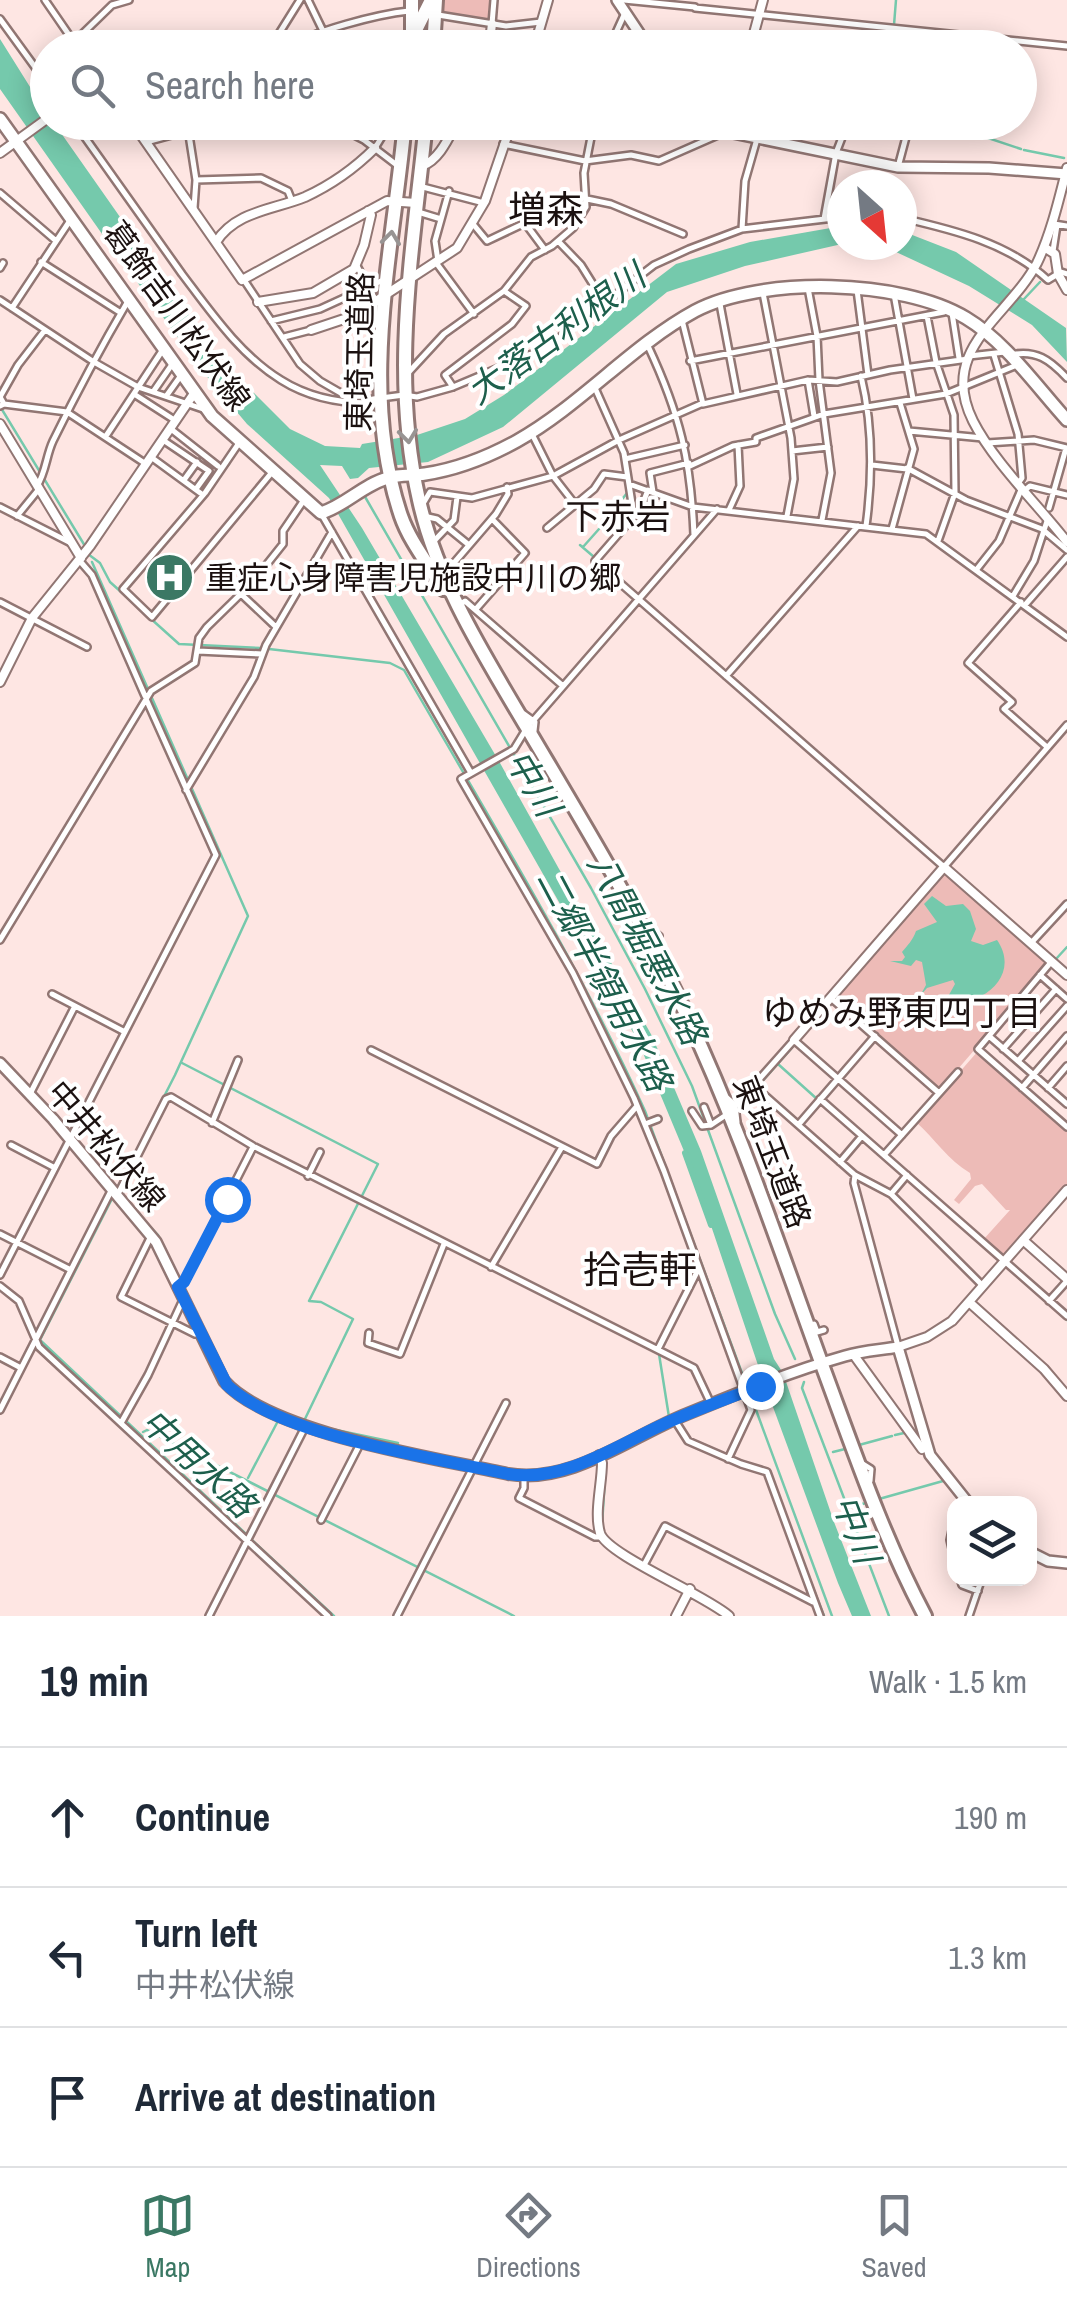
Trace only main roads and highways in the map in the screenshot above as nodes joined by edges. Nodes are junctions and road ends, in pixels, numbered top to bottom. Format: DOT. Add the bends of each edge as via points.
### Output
graph roads {
  1 [pos="434,0"];
  2 [pos="620,0"];
  3 [pos="416,30"];
  4 [pos="434,30"];
  5 [pos="637,30"];
  6 [pos="0,118"];
  7 [pos="403,140"];
  8 [pos="424,140"];
  9 [pos="776,140"];
  10 [pos="1066,172"];
  11 [pos="1066,418"];
  12 [pos="414,472"];
  13 [pos="391,475"];
  14 [pos="496,676"];
  15 [pos="1,1065"];
  16 [pos="822,1363"];
  17 [pos="962,1496"];
  18 [pos="1037,1556"];
  19 [pos="1067,1563"];
  20 [pos="928,1616"];
  1 -- 3 [label="highway"];
  1 -- 4 [label="highway"];
  2 -- 5 [label="main road"];
  6 -- 13 [label="main road, 葛飾吉川松伏線" via="174,362 191,398 238,442 324,512"];
  13 -- 7 [label="highway, 東埼玉道路, one-way" via="381,401 380,296"];
  8 -- 12 [label="highway, 東埼玉道路, one-way" via="407,282 404,399"];
  9 -- 10 [label="main road" via="898,167"];
  11 -- 12 [label="main road" via="983,330 953,311 894,294 808,285 720,301 682,320 531,432 467,464"];
  12 -- 13 [label="main road"];
  12 -- 14 [label="highway, 東埼玉道路" via="454,597"];
  13 -- 14 [label="highway, 東埼玉道路" via="411,537"];
  14 -- 16 [label="highway, 東埼玉道路" via="530,724 636,915 732,1109"];
  15 -- 16 [label="main road, 中井松伏線" via="151,1236 221,1378 234,1392 305,1427 524,1476 557,1472"];
  16 -- 17 [label="main road, 中井松伏線" via="898,1346 934,1462"];
  16 -- 20 [label="highway, 東埼玉道路" via="877,1510"];
  18 -- 19 [label="main road"];
}
